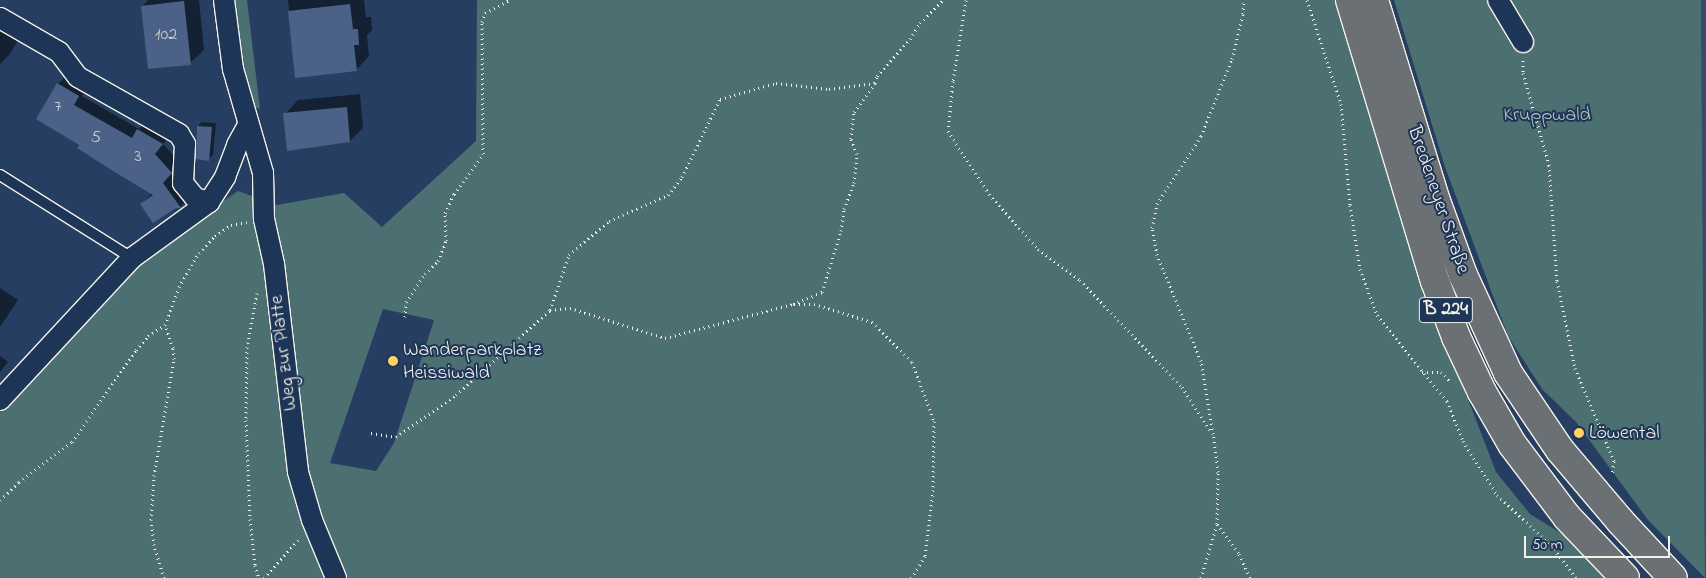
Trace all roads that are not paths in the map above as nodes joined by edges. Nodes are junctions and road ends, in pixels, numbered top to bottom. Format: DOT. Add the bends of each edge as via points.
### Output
graph roads {
  1 [pos="224,0"];
  2 [pos="1350,0"];
  3 [pos="1374,0"];
  4 [pos="1498,0"];
  5 [pos="0,18"];
  6 [pos="1523,42"];
  7 [pos="248,125"];
  8 [pos="0,175"];
  9 [pos="209,202"];
  10 [pos="132,258"];
  11 [pos="0,400"];
  12 [pos="336,578"];
  13 [pos="1625,578"];
  14 [pos="1673,578"];
  1 -- 7 [label="street, Weg zur Platte" via="233,69"];
  2 -- 13 [label="main road, Bredeneyer Straße / B 224" via="1435,281 1482,392 1512,444 1567,516"];
  3 -- 14 [label="main road, Bredeneyer Straße / B 224" via="1436,201 1463,275 1508,373 1560,450"];
  4 -- 6 [label="street"];
  5 -- 9 [label="street" via="59,52 78,77 179,134 184,144 183,183 195,198"];
  7 -- 9 [label="street" via="225,177"];
  7 -- 12 [label="street, Weg zur Platte" via="263,172 264,219 274,264 298,472 312,520"];
  8 -- 10 [label="lane"];
  9 -- 10 [label="street"];
  10 -- 11 [label="street"];
}
